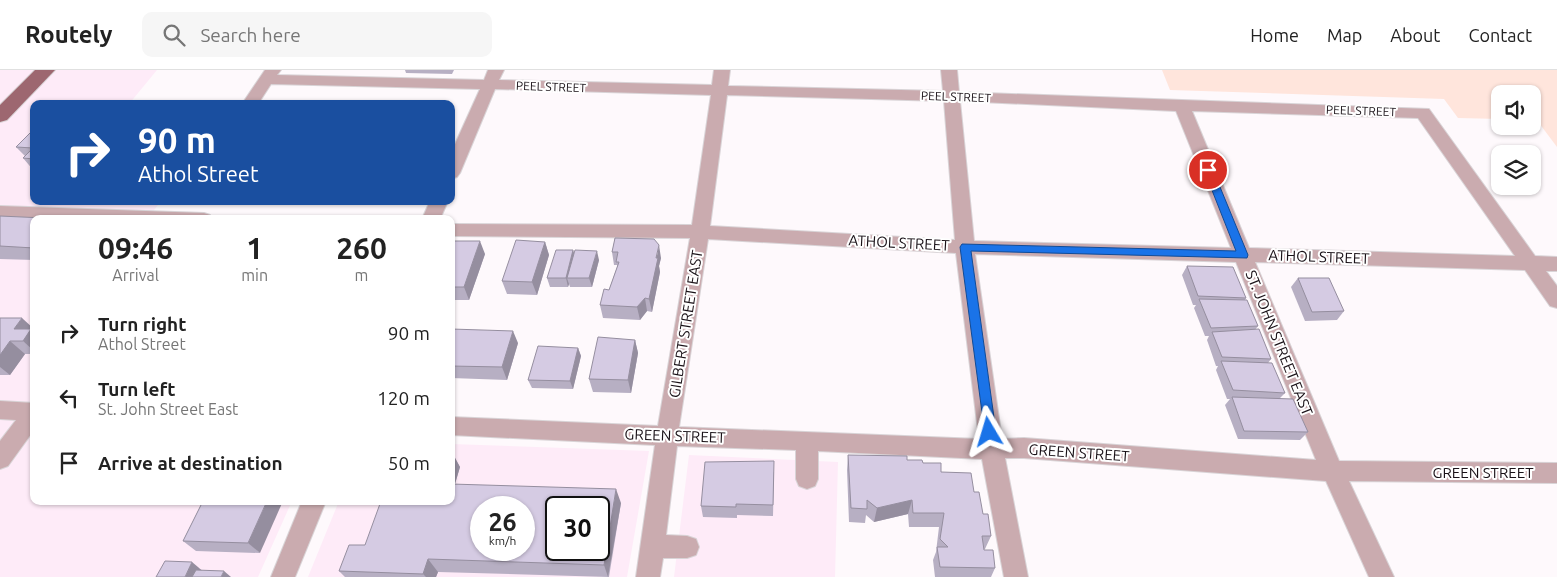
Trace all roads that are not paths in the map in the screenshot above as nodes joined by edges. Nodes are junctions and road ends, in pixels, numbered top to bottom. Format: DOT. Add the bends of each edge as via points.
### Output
graph roads {
  1 [pos="46,70"];
  2 [pos="722,70"];
  3 [pos="949,70"];
  4 [pos="270,74"];
  5 [pos="365,76"];
  6 [pos="493,77"];
  7 [pos="719,91"];
  8 [pos="950,96"];
  9 [pos="253,100"];
  10 [pos="1182,106"];
  11 [pos="0,116"];
  12 [pos="455,164"];
  13 [pos="0,212"];
  14 [pos="85,215"];
  15 [pos="455,230"];
  16 [pos="700,232"];
  17 [pos="966,247"];
  18 [pos="1243,255"];
  19 [pos="1531,264"];
  20 [pos="1557,264"];
  21 [pos="1557,301"];
  22 [pos="0,410"];
  23 [pos="30,412"];
  24 [pos="30,418"];
  25 [pos="455,426"];
  26 [pos="668,436"];
  27 [pos="807,441"];
  28 [pos="992,450"];
  29 [pos="0,459"];
  30 [pos="1332,471"];
  31 [pos="1557,473"];
  32 [pos="807,479"];
  33 [pos="312,505"];
  34 [pos="653,546"];
  35 [pos="687,548"];
  36 [pos="986,555"];
  37 [pos="1014,566"];
  38 [pos="283,577"];
  39 [pos="648,577"];
  40 [pos="1382,577"];
  1 -- 11 [label="main road"];
  2 -- 7 [label="street, GILBERT STREET EAST"];
  3 -- 8 [label="street"];
  4 -- 5 [label="street, PEEL STREET"];
  4 -- 9 [label="street"];
  5 -- 6 [label="street, PEEL STREET"];
  6 -- 7 [label="street, PEEL STREET"];
  6 -- 12 [label="street"];
  7 -- 8 [label="street, PEEL STREET"];
  7 -- 16 [label="street, GILBERT STREET EAST"];
  8 -- 10 [label="street, PEEL STREET"];
  8 -- 17 [label="street"];
  10 -- 18 [label="street, ST. JOHN STREET EAST"];
  10 -- 19 [label="street, PEEL STREET" via="1423,113"];
  13 -- 14 [label="street"];
  15 -- 16 [label="street, ATHOL STREET"];
  16 -- 17 [label="street, ATHOL STREET"];
  16 -- 26 [label="street, GILBERT STREET EAST"];
  17 -- 18 [label="street, ATHOL STREET"];
  17 -- 28 [label="street"];
  18 -- 19 [label="street, ATHOL STREET"];
  18 -- 30 [label="street, ST. JOHN STREET EAST"];
  19 -- 20 [label="street, ATHOL STREET"];
  19 -- 21 [label="street"];
  22 -- 23 [label="street"];
  24 -- 29 [label="street"];
  25 -- 26 [label="street, GREEN STREET"];
  26 -- 27 [label="street, GREEN STREET"];
  26 -- 34 [label="street, GILBERT STREET EAST"];
  27 -- 28 [label="street, GREEN STREET" via="870,452"];
  27 -- 32 [label="street"];
  28 -- 30 [label="street, GREEN STREET" via="1024,448"];
  28 -- 37 [label="street"];
  30 -- 31 [label="street, GREEN STREET"];
  30 -- 40 [label="street, ST. JOHN STREET EAST"];
  33 -- 38 [label="street"];
  34 -- 35 [label="street"];
  34 -- 39 [label="street, GILBERT STREET EAST"];
  36 -- 37 [label="street"];
}
